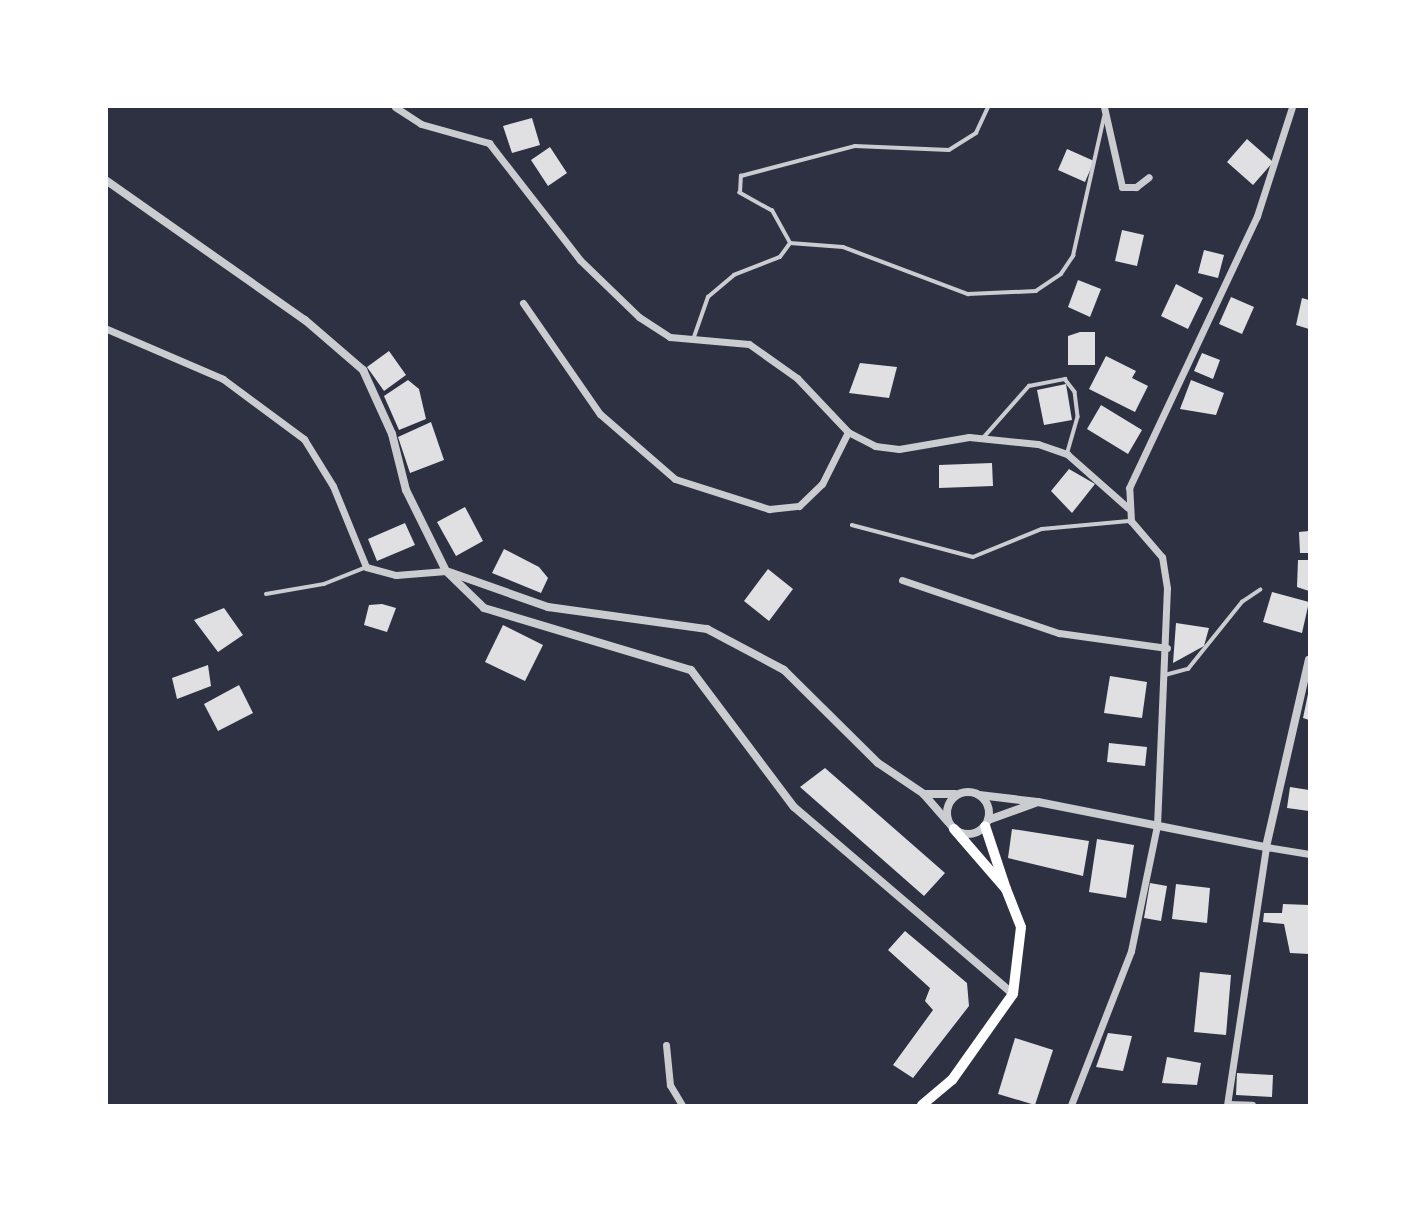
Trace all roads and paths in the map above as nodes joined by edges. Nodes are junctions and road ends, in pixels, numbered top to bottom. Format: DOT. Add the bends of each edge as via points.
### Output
graph roads {
  1 [pos="395,107"];
  2 [pos="988,107"];
  3 [pos="1104,107"];
  4 [pos="1292,107"];
  5 [pos="1105,116"];
  6 [pos="1149,177"];
  7 [pos="107,181"];
  8 [pos="790,243"];
  9 [pos="523,303"];
  10 [pos="107,329"];
  11 [pos="694,340"];
  12 [pos="848,432"];
  13 [pos="983,439"];
  14 [pos="1067,454"];
  15 [pos="1128,508"];
  16 [pos="1131,521"];
  17 [pos="852,524"];
  18 [pos="366,566"];
  19 [pos="446,571"];
  20 [pos="902,580"];
  21 [pos="1260,590"];
  22 [pos="266,594"];
  23 [pos="1167,648"];
  24 [pos="1309,660"];
  25 [pos="1165,675"];
  26 [pos="924,794"];
  27 [pos="958,794"];
  28 [pos="979,795"];
  29 [pos="1038,802"];
  30 [pos="986,823"];
  31 [pos="951,826"];
  32 [pos="1157,826"];
  33 [pos="1266,847"];
  34 [pos="1309,854"];
  35 [pos="1006,889"];
  36 [pos="1013,994"];
  37 [pos="666,1045"];
  38 [pos="682,1105"];
  39 [pos="922,1105"];
  40 [pos="1071,1105"];
  41 [pos="1227,1105"];
  42 [pos="1252,1105"];
  1 -- 11 [label="street" via="421,124 489,143 610,291 670,337"];
  2 -- 8 [label="lane" via="976,133 949,150 855,146 745,173 740,193 772,211"];
  3 -- 5 [label="street"];
  4 -- 15 [label="street" via="1257,216 1129,488"];
  5 -- 6 [label="street" via="1122,187 1136,187"];
  5 -- 8 [label="lane" via="1073,256 1061,274 1036,291 968,294 843,247"];
  7 -- 19 [label="street" via="305,320 363,370 392,434 406,490"];
  8 -- 11 [label="lane" via="780,257 734,275 708,298"];
  9 -- 12 [label="street" via="600,414 675,480 769,509 792,508 822,484"];
  10 -- 18 [label="street" via="223,379 304,439 333,486"];
  11 -- 12 [label="street" via="749,344 797,378"];
  12 -- 13 [label="street" via="899,449"];
  13 -- 14 [label="street"];
  13 -- 14 [label="lane" via="1029,386 1065,379 1075,392 1079,417"];
  14 -- 15 [label="street"];
  15 -- 16 [label="street"];
  16 -- 17 [label="lane" via="1042,529 973,557"];
  16 -- 23 [label="street" via="1165,566"];
  18 -- 19 [label="street" via="396,575"];
  18 -- 22 [label="lane" via="324,584"];
  19 -- 26 [label="street" via="548,607 707,629 784,670 878,763"];
  19 -- 36 [label="street" via="484,608 691,670 794,807"];
  20 -- 23 [label="street" via="1059,633"];
  21 -- 25 [label="lane" via="1242,603 1188,669"];
  23 -- 25 [label="street"];
  24 -- 33 [label="street"];
  25 -- 32 [label="street"];
  26 -- 27 [label="street"];
  26 -- 31 [label="street"];
  27 -- 28 [label="street"];
  27 -- 31 [label="street" via="948,804"];
  28 -- 29 [label="street"];
  28 -- 30 [label="street"];
  29 -- 30 [label="street"];
  29 -- 32 [label="street"];
  30 -- 31 [label="street" via="966,834"];
  30 -- 35 [label="main road"];
  31 -- 35 [label="main road"];
  32 -- 33 [label="street"];
  32 -- 40 [label="street" via="1130,951"];
  33 -- 34 [label="street"];
  33 -- 41 [label="street"];
  35 -- 36 [label="main road" via="1021,928 1023,955"];
  36 -- 39 [label="main road" via="952,1080"];
  37 -- 38 [label="street" via="670,1085"];
  41 -- 42 [label="street"];
}
